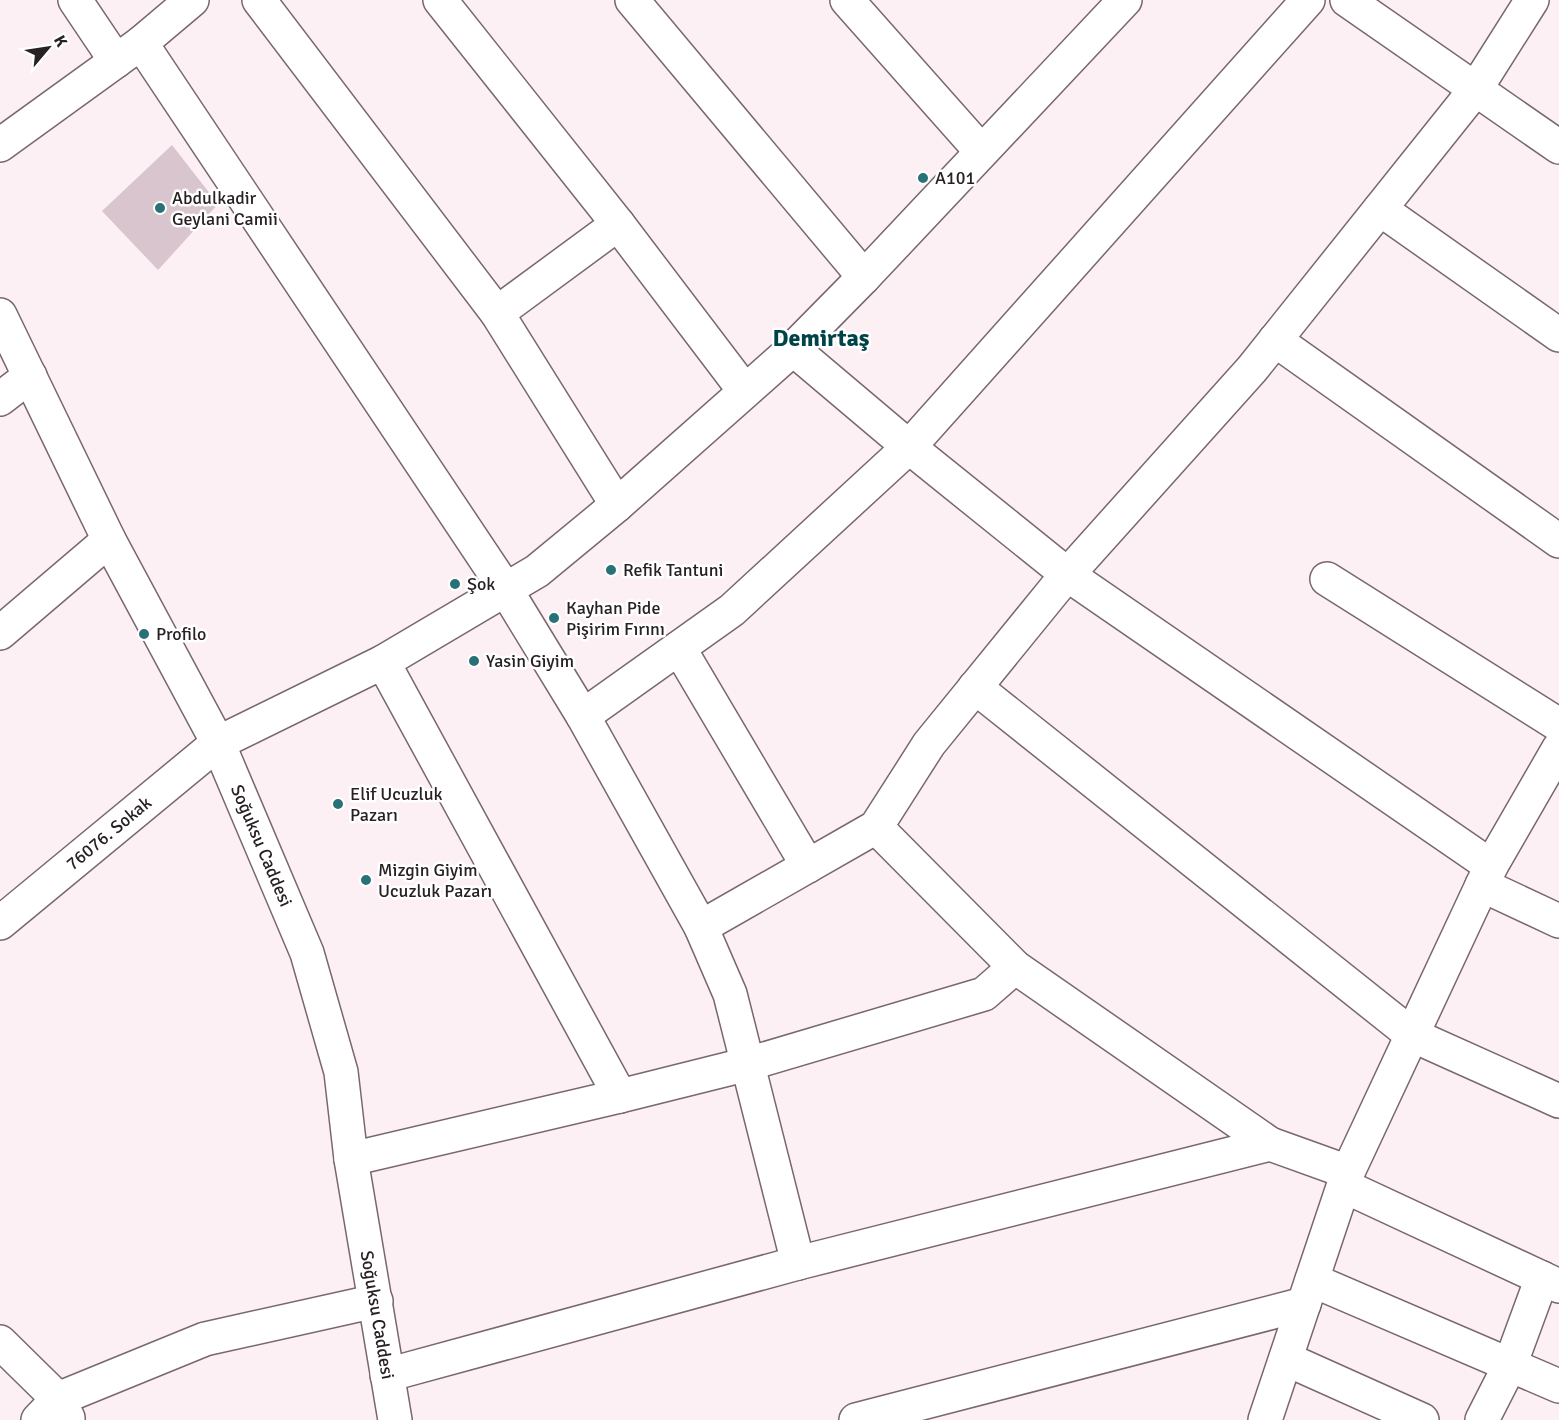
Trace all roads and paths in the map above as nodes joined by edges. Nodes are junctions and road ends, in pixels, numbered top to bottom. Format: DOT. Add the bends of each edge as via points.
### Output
graph roads {
  1 [pos="75,0"];
  2 [pos="192,0"];
  3 [pos="259,0"];
  4 [pos="440,0"];
  5 [pos="632,0"];
  6 [pos="847,0"];
  7 [pos="1308,0"];
  8 [pos="1347,0"];
  9 [pos="1532,0"];
  10 [pos="1114,4"];
  11 [pos="129,52"];
  12 [pos="1475,90"];
  13 [pos="0,145"];
  14 [pos="1559,147"];
  15 [pos="981,151"];
  16 [pos="1380,209"];
  17 [pos="618,224"];
  18 [pos="864,277"];
  19 [pos="497,313"];
  20 [pos="0,315"];
  21 [pos="1559,335"];
  22 [pos="1275,340"];
  23 [pos="793,349"];
  24 [pos="30,376"];
  25 [pos="744,390"];
  26 [pos="0,399"];
  27 [pos="909,447"];
  28 [pos="617,505"];
  29 [pos="110,540"];
  30 [pos="1559,541"];
  31 [pos="1068,575"];
  32 [pos="1327,579"];
  33 [pos="506,590"];
  34 [pos="0,633"];
  35 [pos="679,648"];
  36 [pos="383,662"];
  37 [pos="975,687"];
  38 [pos="583,716"];
  39 [pos="1559,725"];
  40 [pos="218,743"];
  41 [pos="1559,748"];
  42 [pos="876,827"];
  43 [pos="808,866"];
  44 [pos="1487,875"];
  45 [pos="1559,921"];
  46 [pos="0,923"];
  47 [pos="701,927"];
  48 [pos="1015,967"];
  49 [pos="1412,1035"];
  50 [pos="748,1064"];
  51 [pos="620,1096"];
  52 [pos="1559,1101"];
  53 [pos="1270,1144"];
  54 [pos="351,1159"];
  55 [pos="1346,1179"];
  56 [pos="798,1263"];
  57 [pos="1551,1282"];
  58 [pos="1308,1292"];
  59 [pos="376,1301"];
  60 [pos="0,1342"];
  61 [pos="1286,1359"];
  62 [pos="1510,1365"];
  63 [pos="387,1375"];
  64 [pos="1559,1386"];
  65 [pos="55,1413"];
  66 [pos="395,1420"];
  67 [pos="856,1420"];
  68 [pos="1265,1420"];
  69 [pos="1422,1420"];
  70 [pos="1482,1420"];
  1 -- 11 [label="street"];
  2 -- 11 [label="street"];
  3 -- 19 [label="street"];
  4 -- 17 [label="street"];
  5 -- 18 [label="street"];
  6 -- 15 [label="street"];
  7 -- 27 [label="street"];
  8 -- 12 [label="street"];
  9 -- 12 [label="street"];
  10 -- 15 [label="street, 76076. Sokak"];
  11 -- 13 [label="street"];
  11 -- 33 [label="street"];
  12 -- 14 [label="street"];
  12 -- 16 [label="street"];
  15 -- 18 [label="street, 76076. Sokak"];
  16 -- 21 [label="street"];
  16 -- 22 [label="street"];
  17 -- 19 [label="street"];
  17 -- 25 [label="street"];
  18 -- 23 [label="street, 76076. Sokak"];
  19 -- 28 [label="street"];
  20 -- 24 [label="street, Soğuksu Caddesi"];
  22 -- 30 [label="street"];
  22 -- 31 [label="street"];
  23 -- 25 [label="street, 76076. Sokak"];
  23 -- 27 [label="street"];
  24 -- 26 [label="street"];
  24 -- 29 [label="street, Soğuksu Caddesi"];
  25 -- 28 [label="street, 76076. Sokak"];
  27 -- 31 [label="street"];
  27 -- 35 [label="street" via="732,610"];
  28 -- 33 [label="street, 76076. Sokak" via="537,571"];
  29 -- 34 [label="street"];
  29 -- 40 [label="street, Soğuksu Caddesi"];
  31 -- 37 [label="street"];
  31 -- 44 [label="street"];
  32 -- 39 [label="street"];
  33 -- 36 [label="street, 76076. Sokak"];
  33 -- 38 [label="street"];
  35 -- 38 [label="street"];
  35 -- 43 [label="street"];
  36 -- 40 [label="street, 76076. Sokak"];
  36 -- 51 [label="street"];
  37 -- 42 [label="street" via="929,744"];
  37 -- 49 [label="street"];
  38 -- 47 [label="street"];
  40 -- 46 [label="street, 76076. Sokak"];
  40 -- 54 [label="street, Soğuksu Caddesi" via="307,953 341,1072"];
  41 -- 44 [label="street"];
  42 -- 43 [label="street"];
  42 -- 48 [label="street"];
  43 -- 47 [label="street"];
  44 -- 45 [label="street"];
  44 -- 49 [label="street"];
  47 -- 50 [label="street" via="730,994"];
  48 -- 50 [label="street" via="984,994"];
  48 -- 53 [label="street"];
  49 -- 52 [label="street"];
  49 -- 55 [label="street"];
  50 -- 51 [label="street"];
  50 -- 56 [label="street"];
  51 -- 54 [label="street"];
  53 -- 55 [label="street"];
  53 -- 56 [label="street"];
  54 -- 59 [label="street, Soğuksu Caddesi"];
  55 -- 57 [label="street"];
  55 -- 58 [label="street"];
  56 -- 63 [label="street"];
  57 -- 62 [label="street"];
  58 -- 61 [label="street"];
  58 -- 62 [label="street"];
  58 -- 67 [label="street"];
  59 -- 63 [label="street, Soğuksu Caddesi"];
  59 -- 65 [label="street" via="205,1339"];
  60 -- 65 [label="street"];
  61 -- 68 [label="street"];
  61 -- 69 [label="street"];
  62 -- 64 [label="street"];
  62 -- 70 [label="street"];
  63 -- 66 [label="street, Soğuksu Caddesi"];
}
